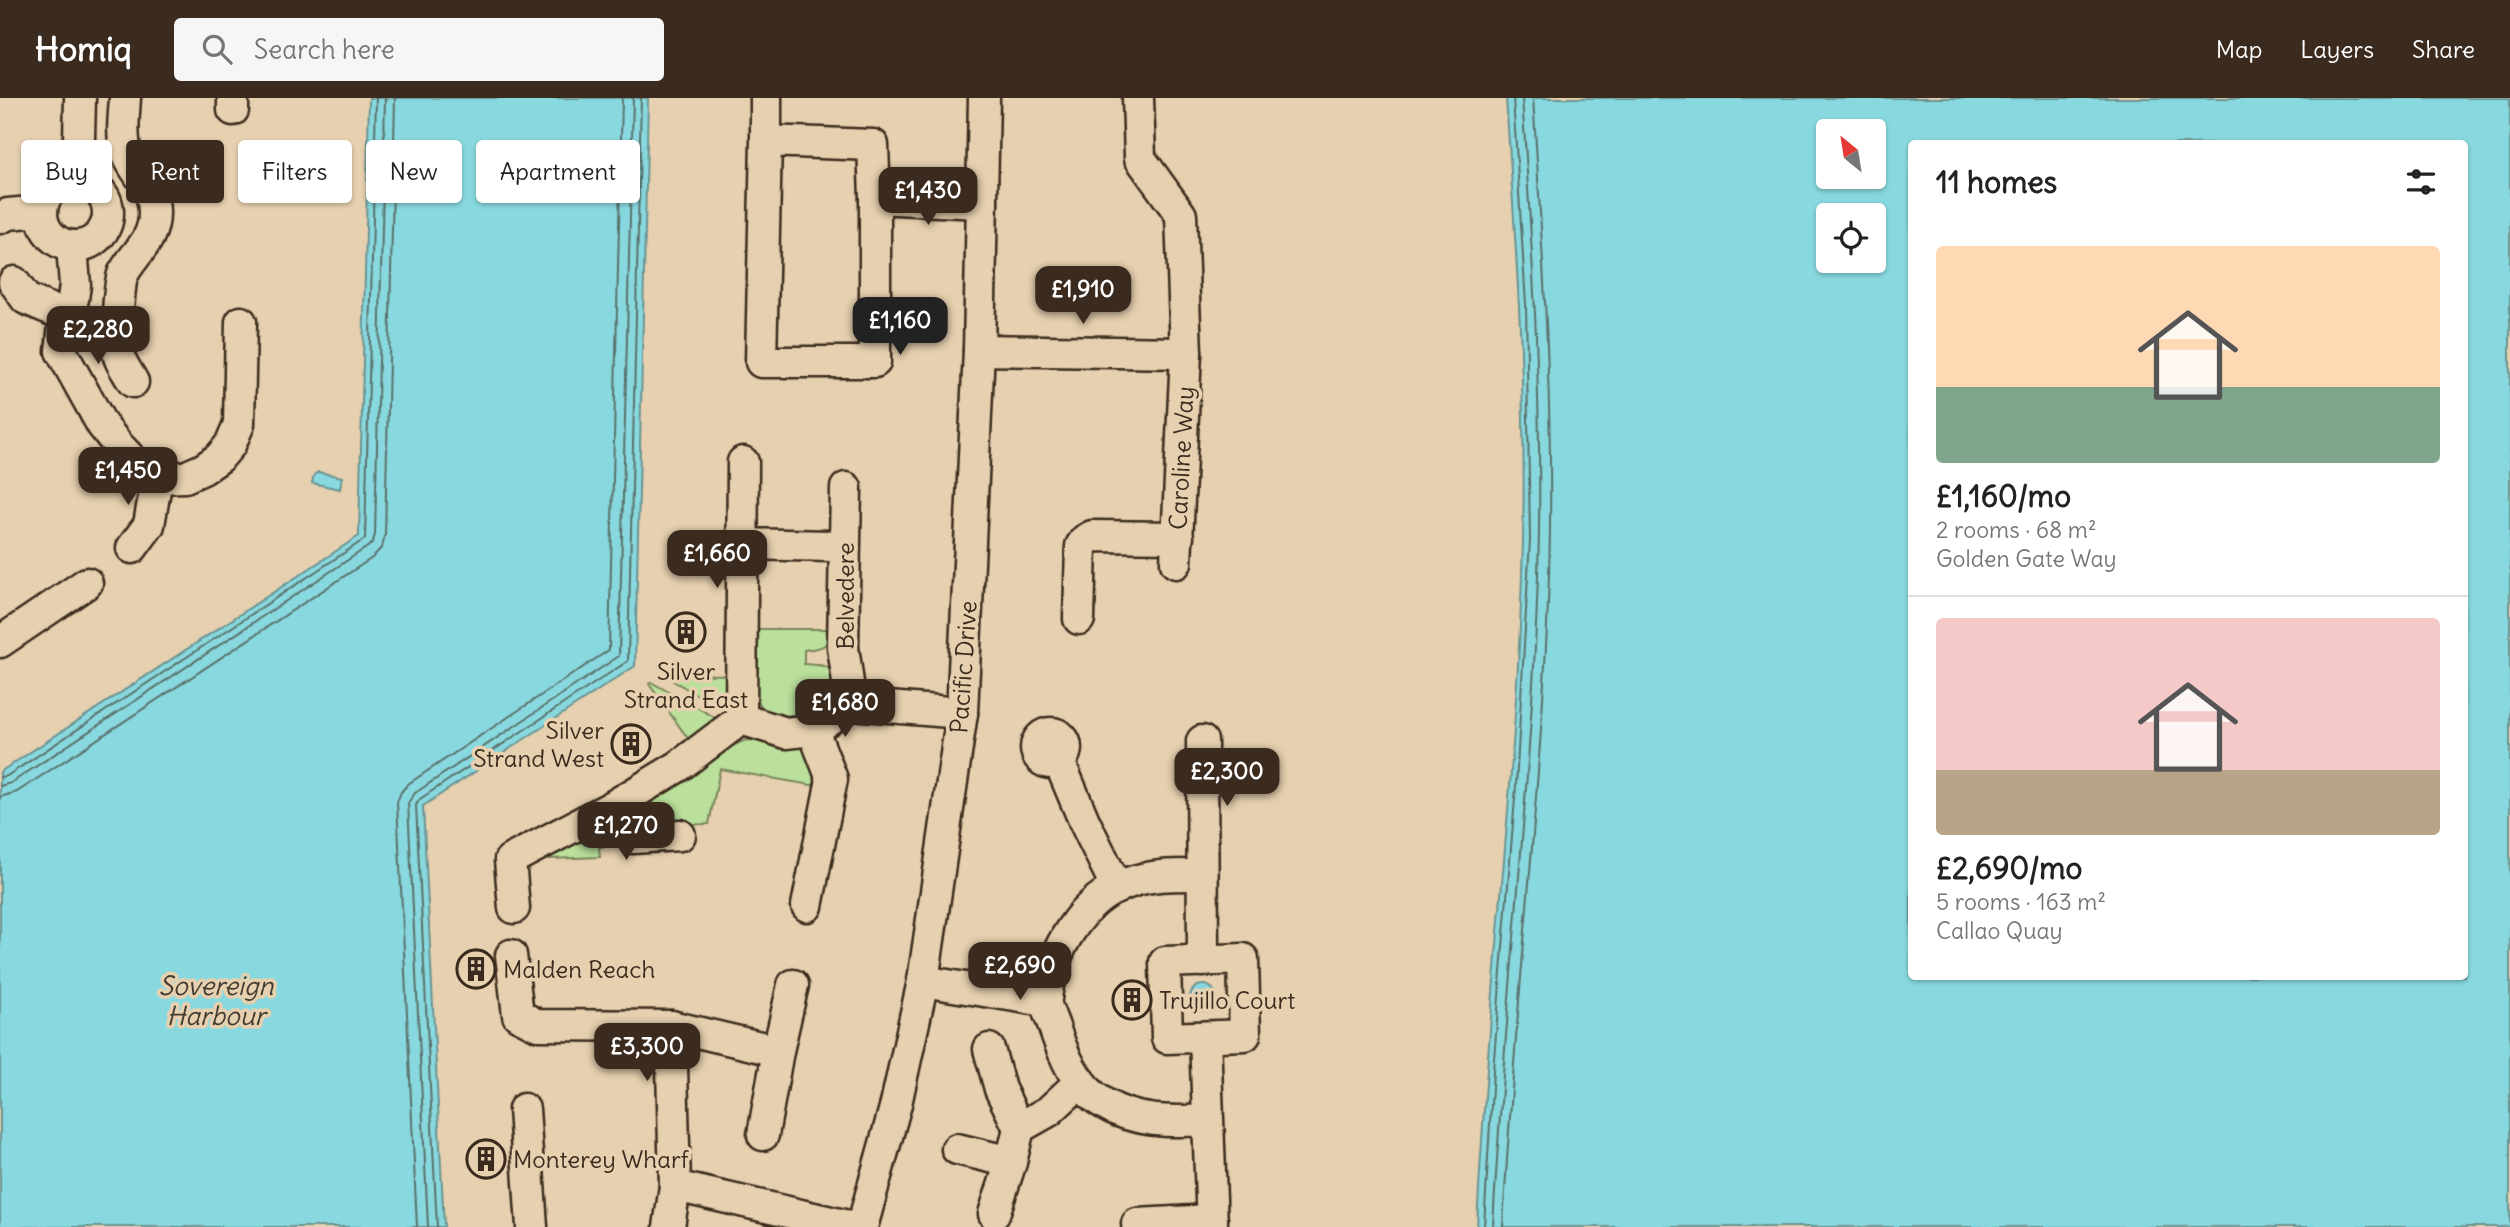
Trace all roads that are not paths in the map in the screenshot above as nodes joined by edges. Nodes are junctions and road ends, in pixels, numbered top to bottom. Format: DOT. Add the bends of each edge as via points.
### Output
graph roads {
  1 [pos="80,98"];
  2 [pos="125,98"];
  3 [pos="766,98"];
  4 [pos="984,98"];
  5 [pos="1139,98"];
  6 [pos="79,140"];
  7 [pos="766,141"];
  8 [pos="875,198"];
  9 [pos="44,203"];
  10 [pos="106,203"];
  11 [pos="982,203"];
  12 [pos="42,211"];
  13 [pos="108,214"];
  14 [pos="159,216"];
  15 [pos="0,218"];
  16 [pos="72,246"];
  17 [pos="14,282"];
  18 [pos="67,316"];
  19 [pos="241,322"];
  20 [pos="979,350"];
  21 [pos="1186,353"];
  22 [pos="133,382"];
  23 [pos="743,462"];
  24 [pos="171,478"];
  25 [pos="846,488"];
  26 [pos="743,544"];
  27 [pos="831,546"];
  28 [pos="132,548"];
  29 [pos="87,583"];
  30 [pos="1079,619"];
  31 [pos="0,642"];
  32 [pos="851,704"];
  33 [pos="962,713"];
  34 [pos="741,719"];
  35 [pos="813,730"];
  36 [pos="1202,741"];
  37 [pos="1059,761"];
  38 [pos="613,806"];
  39 [pos="680,835"];
  40 [pos="1202,875"];
  41 [pos="1117,888"];
  42 [pos="807,906"];
  43 [pos="514,908"];
  44 [pos="511,955"];
  45 [pos="1203,961"];
  46 [pos="922,981"];
  47 [pos="793,985"];
  48 [pos="1045,1001"];
  49 [pos="671,1026"];
  50 [pos="1205,1037"];
  51 [pos="989,1049"];
  52 [pos="778,1051"];
  53 [pos="1080,1082"];
  54 [pos="524,1109"];
  55 [pos="1207,1120"];
  56 [pos="1018,1128"];
  57 [pos="763,1135"];
  58 [pos="957,1149"];
  59 [pos="1011,1162"];
  60 [pos="675,1185"];
  61 [pos="994,1213"];
  62 [pos="1136,1224"];
  63 [pos="1212,1224"];
  64 [pos="532,1227"];
  65 [pos="669,1227"];
  66 [pos="853,1227"];
  67 [pos="862,1227"];
  1 -- 6 [label="street"];
  2 -- 14 [label="street" via="125,148 147,184"];
  3 -- 7 [label="street"];
  4 -- 11 [label="street, Pacific Drive"];
  5 -- 21 [label="street, Caroline Way" via="1140,158 1181,215"];
  7 -- 8 [label="street" via="873,145"];
  7 -- 8 [label="street" via="761,362 875,362"];
  8 -- 11 [label="street"];
  9 -- 12 [label="street"];
  10 -- 13 [label="street"];
  11 -- 20 [label="street, Pacific Drive"];
  12 -- 15 [label="street"];
  12 -- 16 [label="street" via="51,235"];
  13 -- 14 [label="street"];
  13 -- 16 [label="street" via="98,236"];
  14 -- 22 [label="street" via="142,251 121,276 117,348"];
  16 -- 18 [label="street" via="75,285"];
  17 -- 18 [label="street" via="26,299"];
  18 -- 24 [label="street" via="61,351 102,425 135,463"];
  19 -- 24 [label="street" via="239,424 219,458 204,469"];
  20 -- 21 [label="street, Caroline Way"];
  20 -- 33 [label="street, Pacific Drive"];
  21 -- 30 [label="street, Caroline Way" via="1177,550 1092,536 1085,540 1081,546"];
  23 -- 26 [label="street"];
  24 -- 28 [label="street" via="149,526"];
  25 -- 32 [label="street, Belvedere" via="843,647"];
  26 -- 27 [label="street"];
  26 -- 34 [label="street"];
  29 -- 31 [label="street"];
  32 -- 33 [label="street"];
  32 -- 35 [label="street"];
  33 -- 46 [label="street, Pacific Drive"];
  34 -- 35 [label="street" via="786,733"];
  34 -- 38 [label="street" via="679,766"];
  35 -- 42 [label="street" via="832,779"];
  36 -- 40 [label="street"];
  37 -- 41 [label="street"];
  38 -- 39 [label="street" via="633,838"];
  38 -- 43 [label="street" via="510,860"];
  40 -- 41 [label="street" via="1156,876"];
  40 -- 45 [label="street"];
  41 -- 48 [label="street" via="1076,922 1057,953"];
  44 -- 49 [label="street" via="518,1015 538,1025"];
  45 -- 50 [label="street" via="1165,962 1167,1038"];
  45 -- 50 [label="street" via="1243,960 1245,1035"];
  46 -- 48 [label="street"];
  46 -- 67 [label="street, Pacific Drive" via="896,1104"];
  47 -- 52 [label="street"];
  48 -- 53 [label="street" via="1067,1061"];
  49 -- 52 [label="street"];
  49 -- 60 [label="street"];
  50 -- 55 [label="street"];
  51 -- 56 [label="street"];
  52 -- 57 [label="street"];
  53 -- 55 [label="street" via="1103,1103 1132,1116 1168,1122"];
  53 -- 56 [label="street" via="1049,1111"];
  54 -- 64 [label="street"];
  55 -- 63 [label="street"];
  56 -- 59 [label="street"];
  58 -- 59 [label="street"];
  59 -- 61 [label="street"];
  60 -- 65 [label="street"];
  60 -- 66 [label="street"];
  62 -- 63 [label="street"];
}
